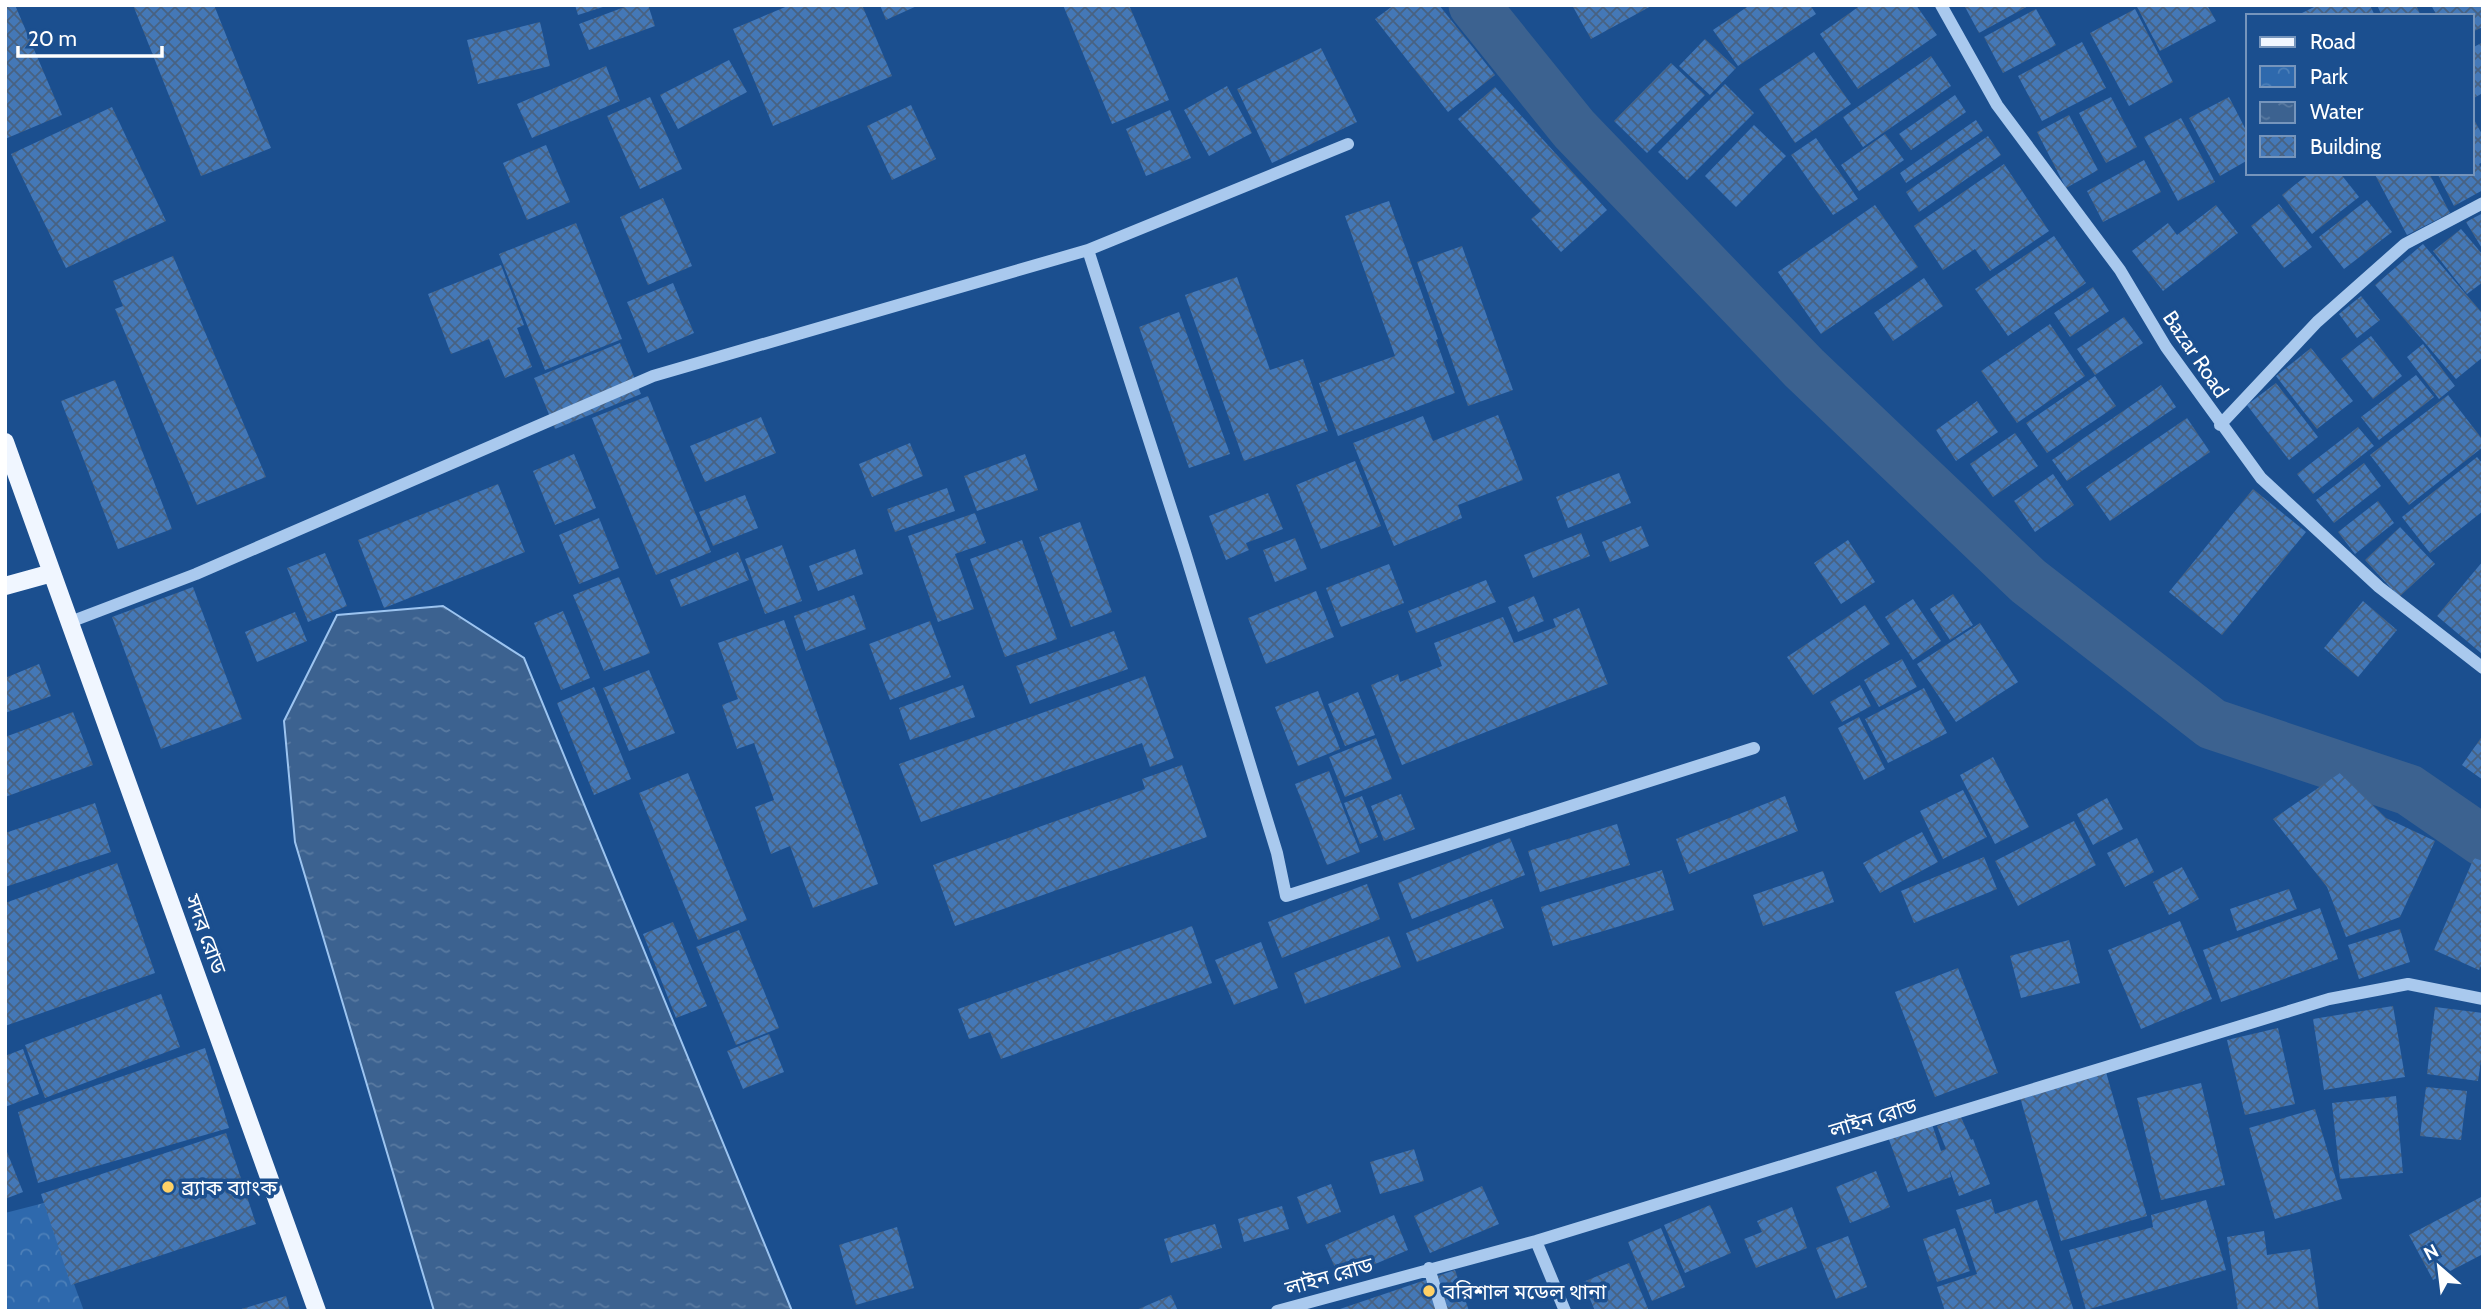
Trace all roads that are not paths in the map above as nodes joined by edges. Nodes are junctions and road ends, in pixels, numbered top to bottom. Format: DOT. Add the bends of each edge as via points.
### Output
graph roads {
  1 [pos="1941,5"];
  2 [pos="1348,144"];
  3 [pos="2483,203"];
  4 [pos="1087,250"];
  5 [pos="2220,425"];
  6 [pos="5,442"];
  7 [pos="52,573"];
  8 [pos="5,586"];
  9 [pos="70,622"];
  10 [pos="2483,668"];
  11 [pos="1754,748"];
  12 [pos="2483,999"];
  13 [pos="1536,1241"];
  14 [pos="1429,1268"];
  15 [pos="317,1311"];
  16 [pos="1277,1311"];
  17 [pos="1442,1311"];
  18 [pos="1565,1311"];
  1 -- 5 [label="street, Bazar Road" via="1997,105 2120,270"];
  2 -- 4 [label="street"];
  3 -- 5 [label="street" via="2405,244 2317,323"];
  4 -- 9 [label="street" via="653,376 196,574"];
  4 -- 11 [label="street" via="1185,552 1286,896"];
  5 -- 10 [label="street, Bazar Road" via="2261,478 2315,529 2379,587"];
  6 -- 7 [label="main road, সদর রোড"];
  7 -- 8 [label="main road"];
  7 -- 9 [label="main road, সদর রোড"];
  9 -- 15 [label="main road, সদর রোড"];
  12 -- 13 [label="street, লাইন রোড" via="2408,984 2329,999"];
  13 -- 14 [label="street, লাইন রোড"];
  13 -- 18 [label="street"];
  14 -- 16 [label="street, লাইন রোড"];
  14 -- 17 [label="street"];
}
